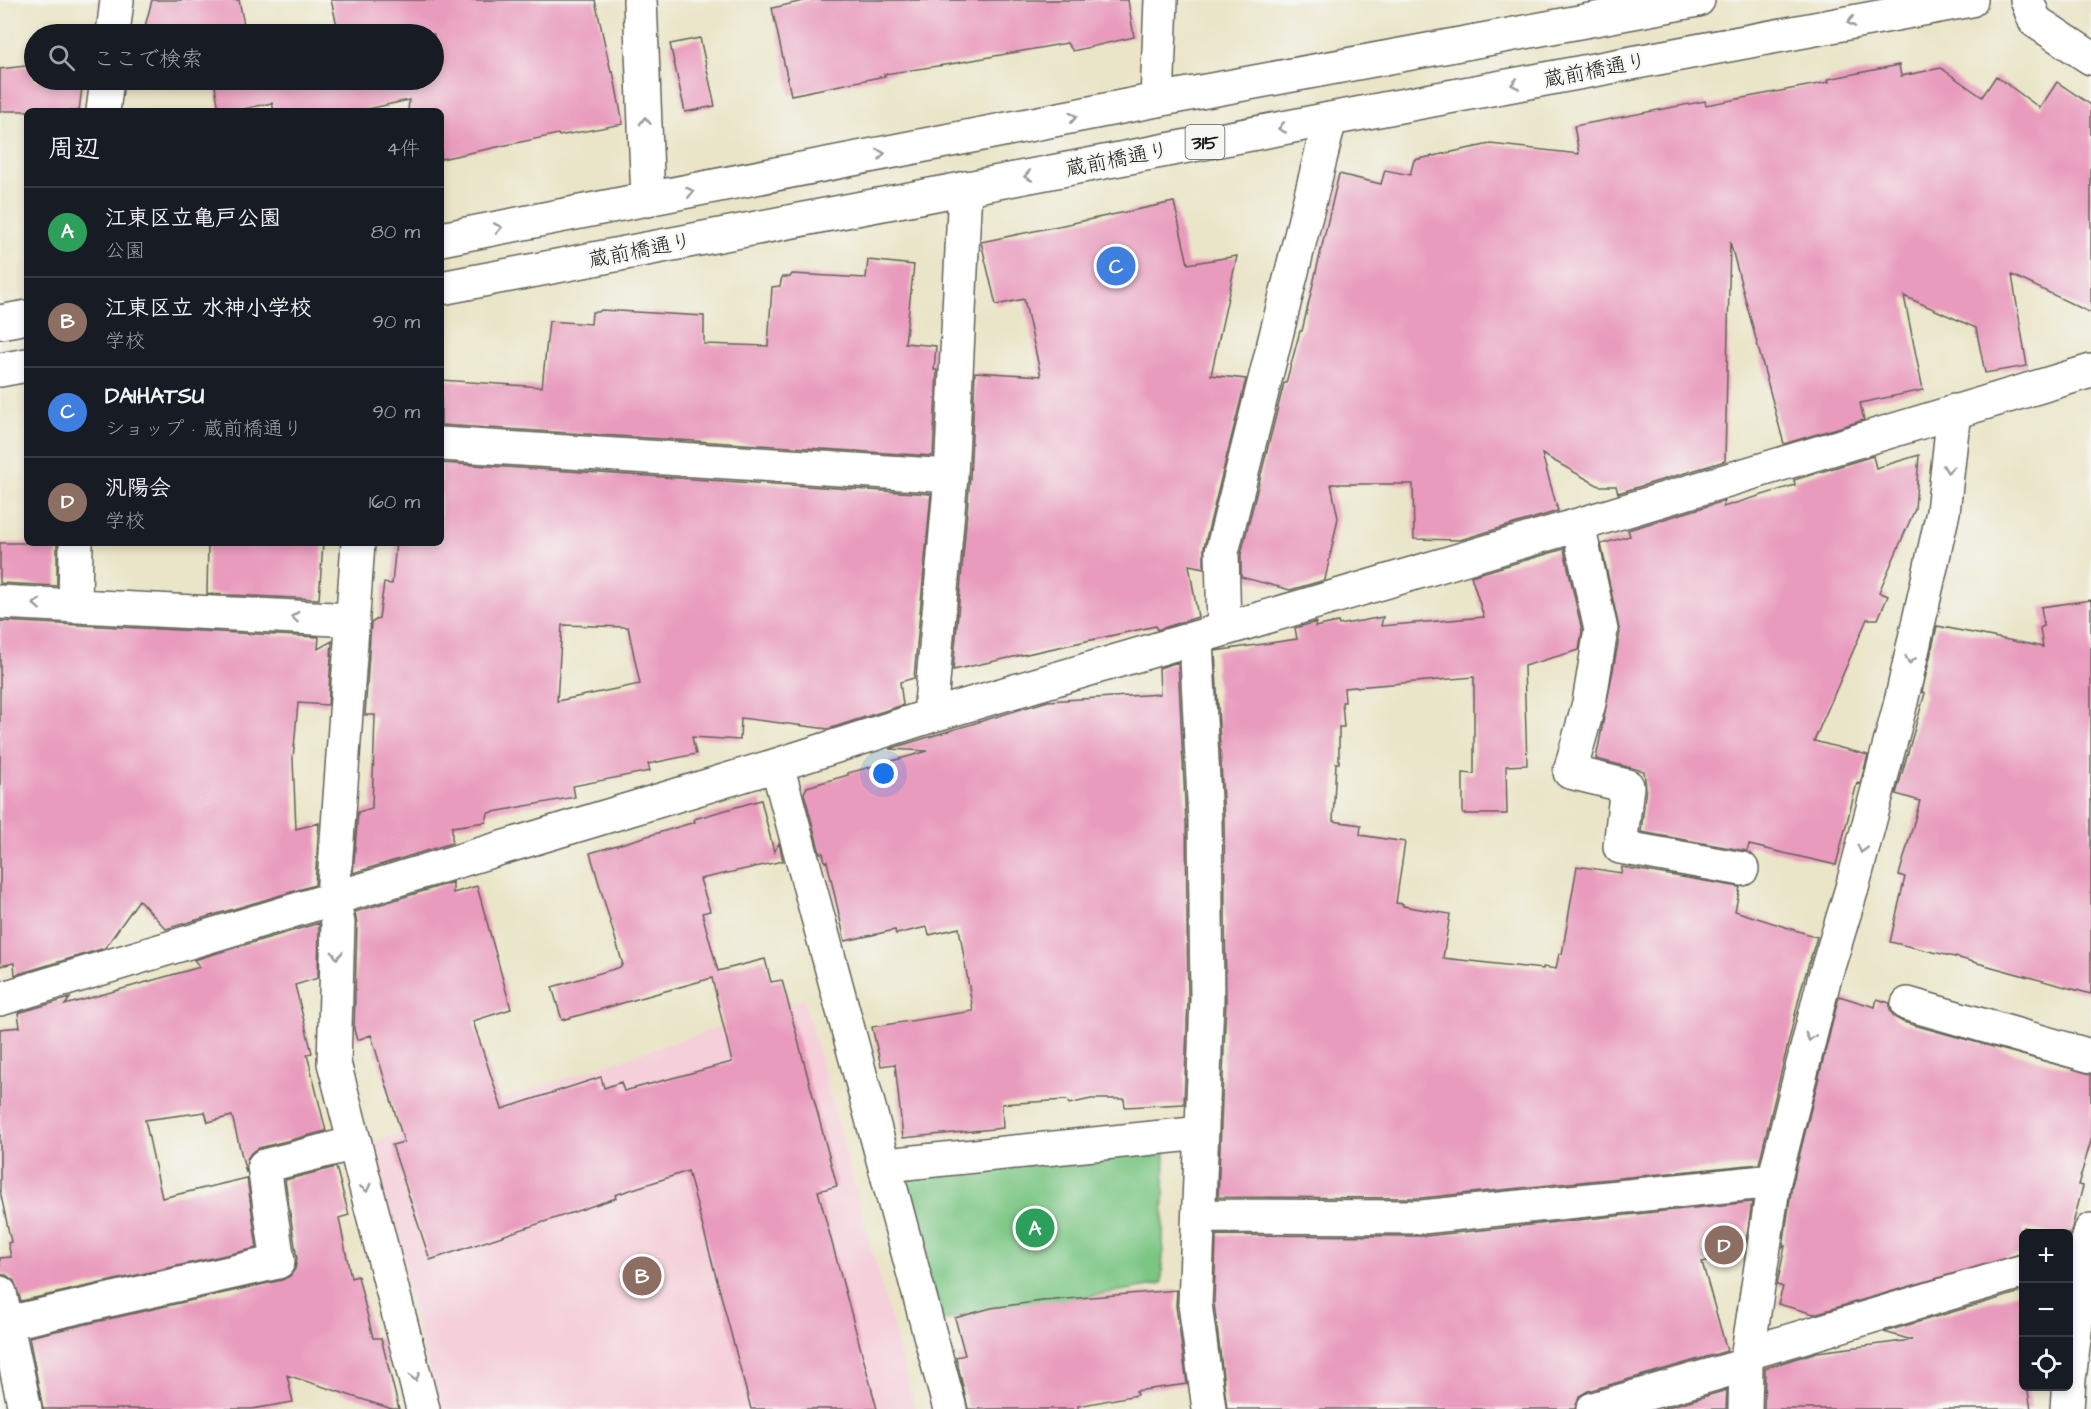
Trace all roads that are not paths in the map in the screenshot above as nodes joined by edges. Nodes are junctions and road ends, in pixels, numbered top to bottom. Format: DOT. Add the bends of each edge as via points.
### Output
graph roads {
  1 [pos="117,0"];
  2 [pos="640,0"];
  3 [pos="1161,0"];
  4 [pos="1698,0"];
  5 [pos="1971,0"];
  6 [pos="2027,0"];
  7 [pos="1925,4"];
  8 [pos="114,24"];
  9 [pos="2091,28"];
  10 [pos="2055,35"];
  11 [pos="2091,58"];
  12 [pos="106,90"];
  13 [pos="1156,100"];
  14 [pos="103,108"];
  15 [pos="1330,119"];
  16 [pos="965,188"];
  17 [pos="648,200"];
  18 [pos="444,238"];
  19 [pos="444,287"];
  20 [pos="24,318"];
  21 [pos="0,322"];
  22 [pos="24,366"];
  23 [pos="0,370"];
  24 [pos="2091,371"];
  25 [pos="1954,411"];
  26 [pos="444,444"];
  27 [pos="951,476"];
  28 [pos="1578,525"];
  29 [pos="76,546"];
  30 [pos="358,546"];
  31 [pos="0,602"];
  32 [pos="75,606"];
  33 [pos="353,620"];
  34 [pos="1210,634"];
  35 [pos="930,716"];
  36 [pos="777,765"];
  37 [pos="1742,869"];
  38 [pos="333,897"];
  39 [pos="0,999"];
  40 [pos="1908,1004"];
  41 [pos="2091,1056"];
  42 [pos="1202,1133"];
  43 [pos="355,1143"];
  44 [pos="886,1166"];
  45 [pos="1774,1181"];
  46 [pos="1199,1216"];
  47 [pos="2082,1246"];
  48 [pos="2019,1272"];
  49 [pos="3,1308"];
  50 [pos="1747,1359"];
  51 [pos="25,1409"];
  52 [pos="423,1409"];
  53 [pos="950,1409"];
  54 [pos="1209,1409"];
  55 [pos="1593,1409"];
  56 [pos="1745,1409"];
  57 [pos="2067,1409"];
  1 -- 8 [label="street"];
  17 -- 2 [label="street, one-way"];
  3 -- 13 [label="street"];
  4 -- 13 [label="street, 315"];
  5 -- 7 [label="street, 蔵前橋通り / 315"];
  6 -- 10 [label="street" via="2036,21"];
  7 -- 15 [label="street, 蔵前橋通り / 315, one-way"];
  9 -- 10 [label="street"];
  10 -- 11 [label="street"];
  12 -- 14 [label="street"];
  17 -- 13 [label="street, 315, one-way"];
  15 -- 16 [label="street, 蔵前橋通り / 315, one-way"];
  15 -- 34 [label="street" via="1222,552"];
  16 -- 19 [label="street, 蔵前橋通り / 315"];
  16 -- 27 [label="street"];
  18 -- 17 [label="street, 315, one-way"];
  20 -- 21 [label="street"];
  22 -- 23 [label="street"];
  24 -- 25 [label="street"];
  25 -- 28 [label="street"];
  25 -- 45 [label="street, one-way" via="1943,512 1901,702 1824,980"];
  26 -- 27 [label="street"];
  27 -- 35 [label="street"];
  28 -- 34 [label="street"];
  28 -- 37 [label="street" via="1601,630 1589,703 1570,772 1628,786 1620,847"];
  29 -- 32 [label="street"];
  30 -- 33 [label="street"];
  32 -- 31 [label="street, one-way"];
  33 -- 32 [label="street, one-way"];
  33 -- 38 [label="street"];
  34 -- 35 [label="street"];
  34 -- 42 [label="street"];
  35 -- 36 [label="street"];
  36 -- 38 [label="street"];
  36 -- 44 [label="street"];
  38 -- 39 [label="street"];
  38 -- 43 [label="street, one-way" via="338,923 334,1063"];
  40 -- 41 [label="street"];
  42 -- 44 [label="street"];
  42 -- 46 [label="street"];
  43 -- 49 [label="street" via="264,1166 278,1262"];
  43 -- 52 [label="street, one-way"];
  44 -- 53 [label="street"];
  45 -- 46 [label="street" via="1422,1217"];
  45 -- 50 [label="street"];
  46 -- 54 [label="street" via="1195,1304"];
  47 -- 57 [label="street"];
  48 -- 50 [label="street"];
  49 -- 51 [label="street"];
  50 -- 55 [label="street"];
  50 -- 56 [label="street"];
}
